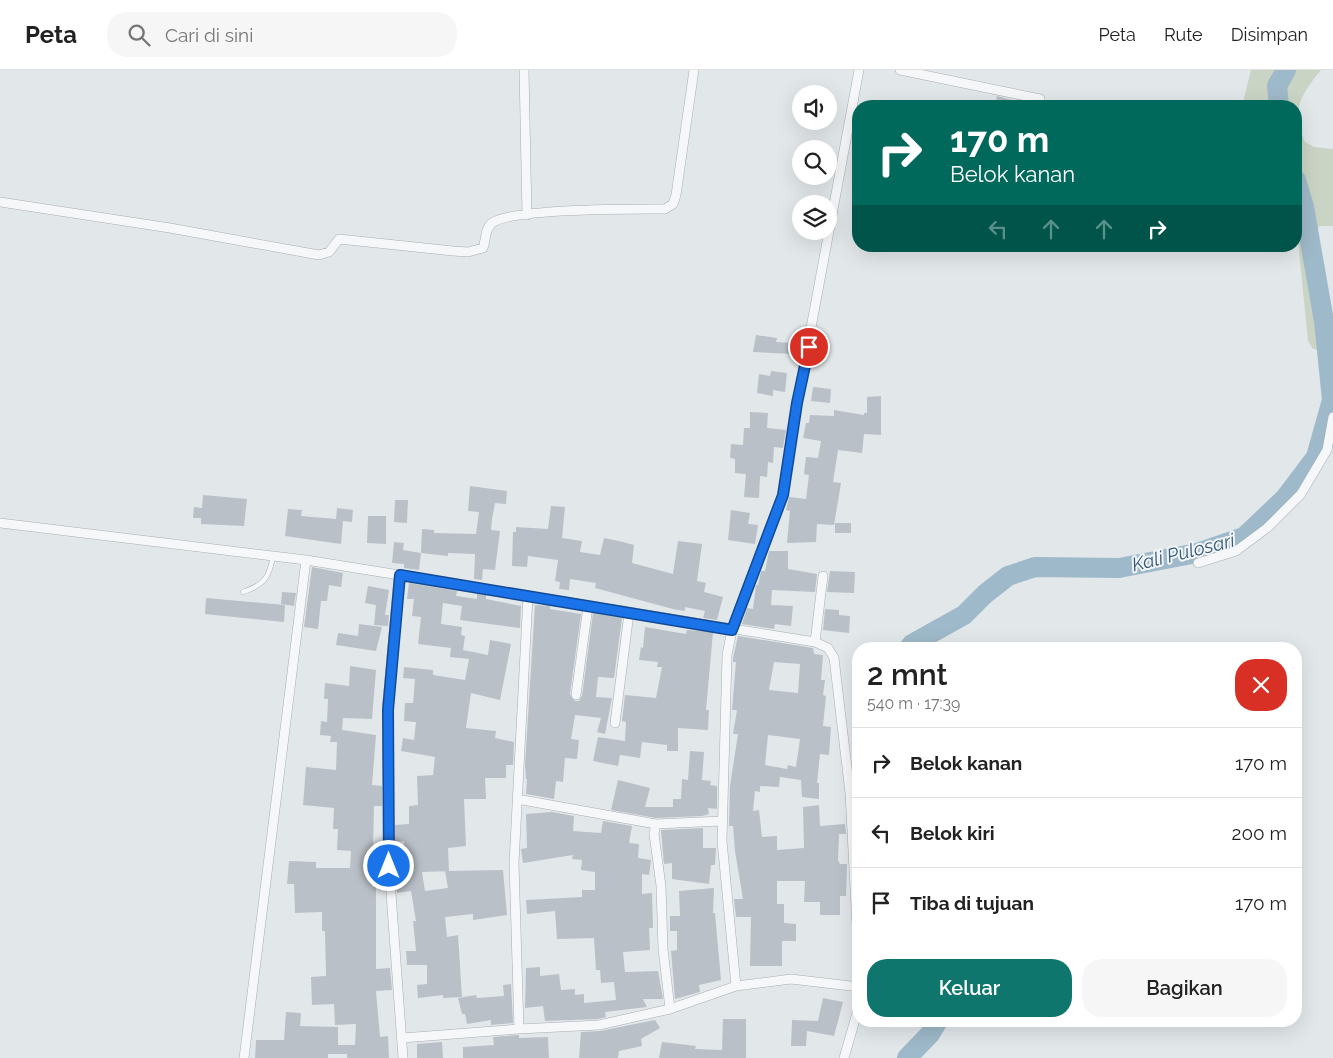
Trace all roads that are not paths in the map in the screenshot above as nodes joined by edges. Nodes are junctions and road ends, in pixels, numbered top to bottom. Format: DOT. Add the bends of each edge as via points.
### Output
graph roads {
  1 [pos="524,70"];
  2 [pos="694,70"];
  3 [pos="860,70"];
  4 [pos="900,70"];
  5 [pos="1040,99"];
  6 [pos="854,100"];
  7 [pos="852,112"];
  8 [pos="0,202"];
  9 [pos="527,215"];
  10 [pos="1333,417"];
  11 [pos="0,524"];
  12 [pos="273,555"];
  13 [pos="306,560"];
  14 [pos="1198,563"];
  15 [pos="400,575"];
  16 [pos="823,576"];
  17 [pos="243,592"];
  18 [pos="528,596"];
  19 [pos="588,606"];
  20 [pos="629,613"];
  21 [pos="732,630"];
  22 [pos="815,642"];
  23 [pos="576,695"];
  24 [pos="615,723"];
  25 [pos="517,798"];
  26 [pos="722,821"];
  27 [pos="656,824"];
  28 [pos="852,831"];
  29 [pos="852,985"];
  30 [pos="736,986"];
  31 [pos="670,1009"];
  32 [pos="853,1027"];
  33 [pos="519,1029"];
  34 [pos="402,1038"];
  35 [pos="244,1058"];
  36 [pos="403,1058"];
  37 [pos="844,1058"];
  1 -- 9 [label="street"];
  2 -- 9 [label="street" via="673,204 665,209"];
  3 -- 6 [label="street"];
  4 -- 5 [label="street"];
  7 -- 21 [label="street" via="784,488"];
  8 -- 9 [label="street" via="320,255 329,252 339,239 454,251 478,250 483,248 492,223"];
  10 -- 14 [label="street" via="1327,450 1301,494 1267,528 1236,551"];
  11 -- 12 [label="street"];
  12 -- 13 [label="street"];
  12 -- 17 [label="lane" via="270,574 265,581"];
  13 -- 15 [label="street"];
  13 -- 35 [label="street"];
  15 -- 18 [label="street"];
  15 -- 34 [label="street" via="388,719 389,866"];
  16 -- 22 [label="street"];
  18 -- 19 [label="street"];
  18 -- 25 [label="street"];
  19 -- 20 [label="street"];
  19 -- 23 [label="street"];
  20 -- 21 [label="street"];
  20 -- 24 [label="street"];
  21 -- 22 [label="street"];
  21 -- 26 [label="street" via="727,655"];
  22 -- 28 [label="street" via="828,648 834,658"];
  25 -- 27 [label="street"];
  25 -- 33 [label="street" via="514,863"];
  26 -- 27 [label="street"];
  26 -- 30 [label="street"];
  27 -- 31 [label="street" via="654,834"];
  29 -- 30 [label="street" via="791,979"];
  30 -- 31 [label="street"];
  31 -- 33 [label="street" via="599,1025"];
  32 -- 37 [label="street"];
  33 -- 34 [label="street"];
  34 -- 36 [label="street"];
}
